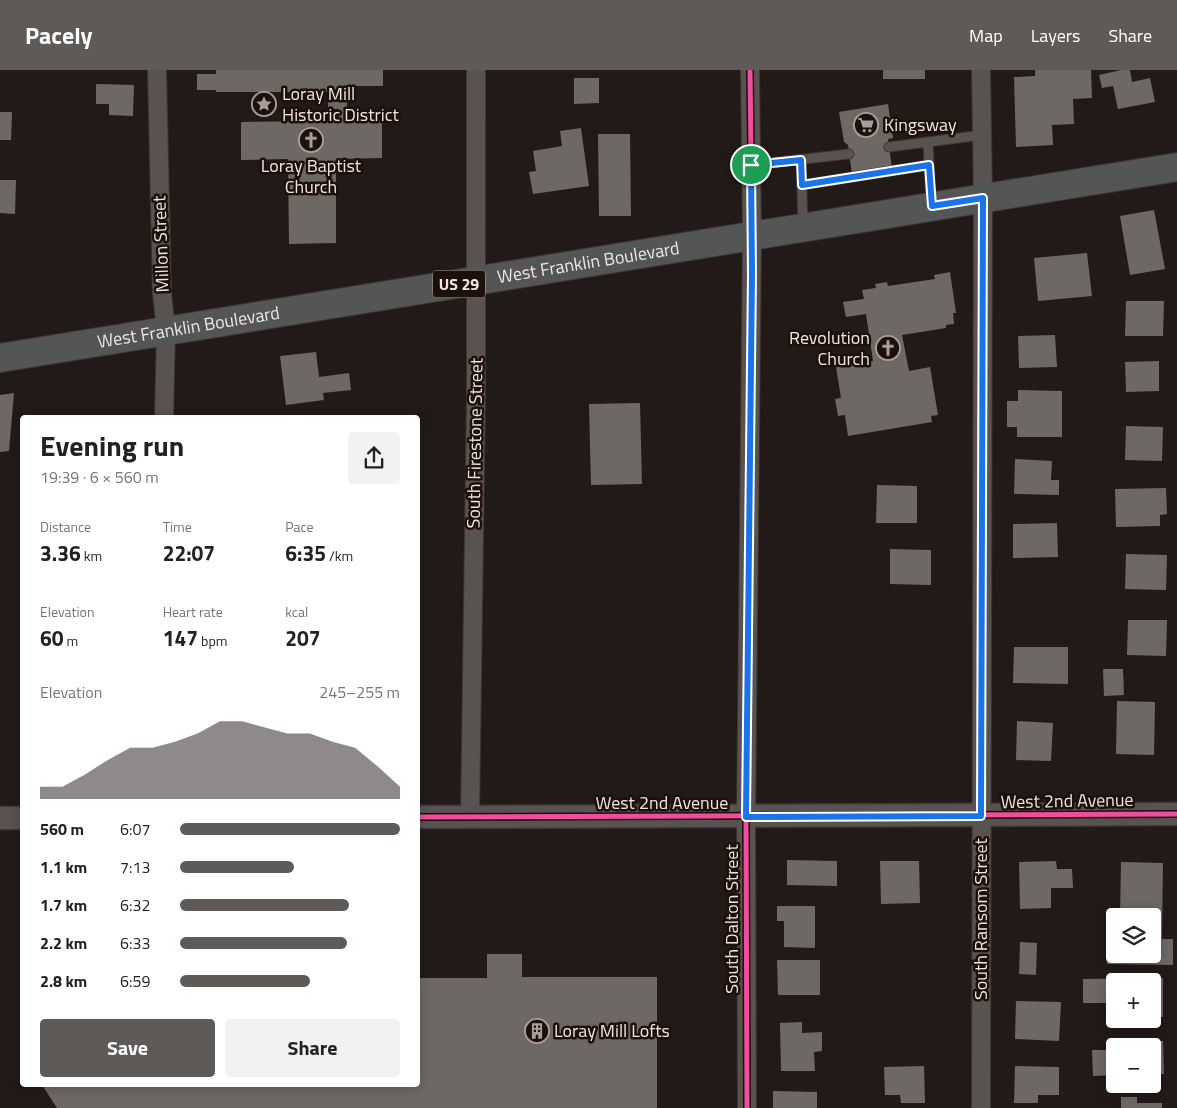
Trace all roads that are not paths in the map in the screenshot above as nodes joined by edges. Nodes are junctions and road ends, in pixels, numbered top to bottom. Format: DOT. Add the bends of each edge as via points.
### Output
graph roads {
  1 [pos="158,70"];
  2 [pos="476,70"];
  3 [pos="750,70"];
  4 [pos="981,70"];
  5 [pos="982,135"];
  6 [pos="928,142"];
  7 [pos="889,147"];
  8 [pos="849,154"];
  9 [pos="801,160"];
  10 [pos="751,165"];
  11 [pos="929,165"];
  12 [pos="1177,166"];
  13 [pos="802,185"];
  14 [pos="983,198"];
  15 [pos="932,206"];
  16 [pos="803,227"];
  17 [pos="752,236"];
  18 [pos="477,281"];
  19 [pos="166,331"];
  20 [pos="0,358"];
  21 [pos="164,415"];
  22 [pos="1177,814"];
  23 [pos="470,816"];
  24 [pos="981,816"];
  25 [pos="420,817"];
  26 [pos="746,817"];
  27 [pos="0,818"];
  28 [pos="20,818"];
  29 [pos="747,1108"];
  30 [pos="981,1108"];
  1 -- 19 [label="street, Millon Street" via="162,293"];
  2 -- 18 [label="street, South Firestone Street"];
  3 -- 10 [label="street, South Dalton Street"];
  4 -- 5 [label="street, South Ransom Street"];
  5 -- 6 [label="lane"];
  5 -- 14 [label="street, South Ransom Street"];
  6 -- 7 [label="lane"];
  6 -- 11 [label="lane"];
  8 -- 9 [label="lane"];
  9 -- 10 [label="lane"];
  9 -- 13 [label="lane"];
  10 -- 17 [label="street, South Dalton Street"];
  11 -- 13 [label="lane"];
  11 -- 15 [label="lane"];
  12 -- 14 [label="main road, West Franklin Boulevard / US 29"];
  13 -- 16 [label="lane"];
  14 -- 15 [label="main road, West Franklin Boulevard / US 29"];
  14 -- 24 [label="street, South Ransom Street"];
  15 -- 16 [label="main road, West Franklin Boulevard / US 29"];
  16 -- 17 [label="main road, West Franklin Boulevard / US 29"];
  17 -- 18 [label="main road, West Franklin Boulevard / US 29"];
  17 -- 26 [label="street, South Dalton Street"];
  18 -- 19 [label="main road, West Franklin Boulevard / US 29"];
  18 -- 23 [label="street, South Firestone Street"];
  19 -- 20 [label="main road, West Franklin Boulevard / US 29"];
  19 -- 21 [label="street, Millon Street"];
  22 -- 24 [label="street, West 2nd Avenue"];
  23 -- 25 [label="street, West 2nd Avenue"];
  23 -- 26 [label="street, West 2nd Avenue"];
  24 -- 26 [label="street, West 2nd Avenue"];
  24 -- 30 [label="street, South Ransom Street"];
  26 -- 29 [label="street, South Dalton Street"];
  27 -- 28 [label="street"];
}
